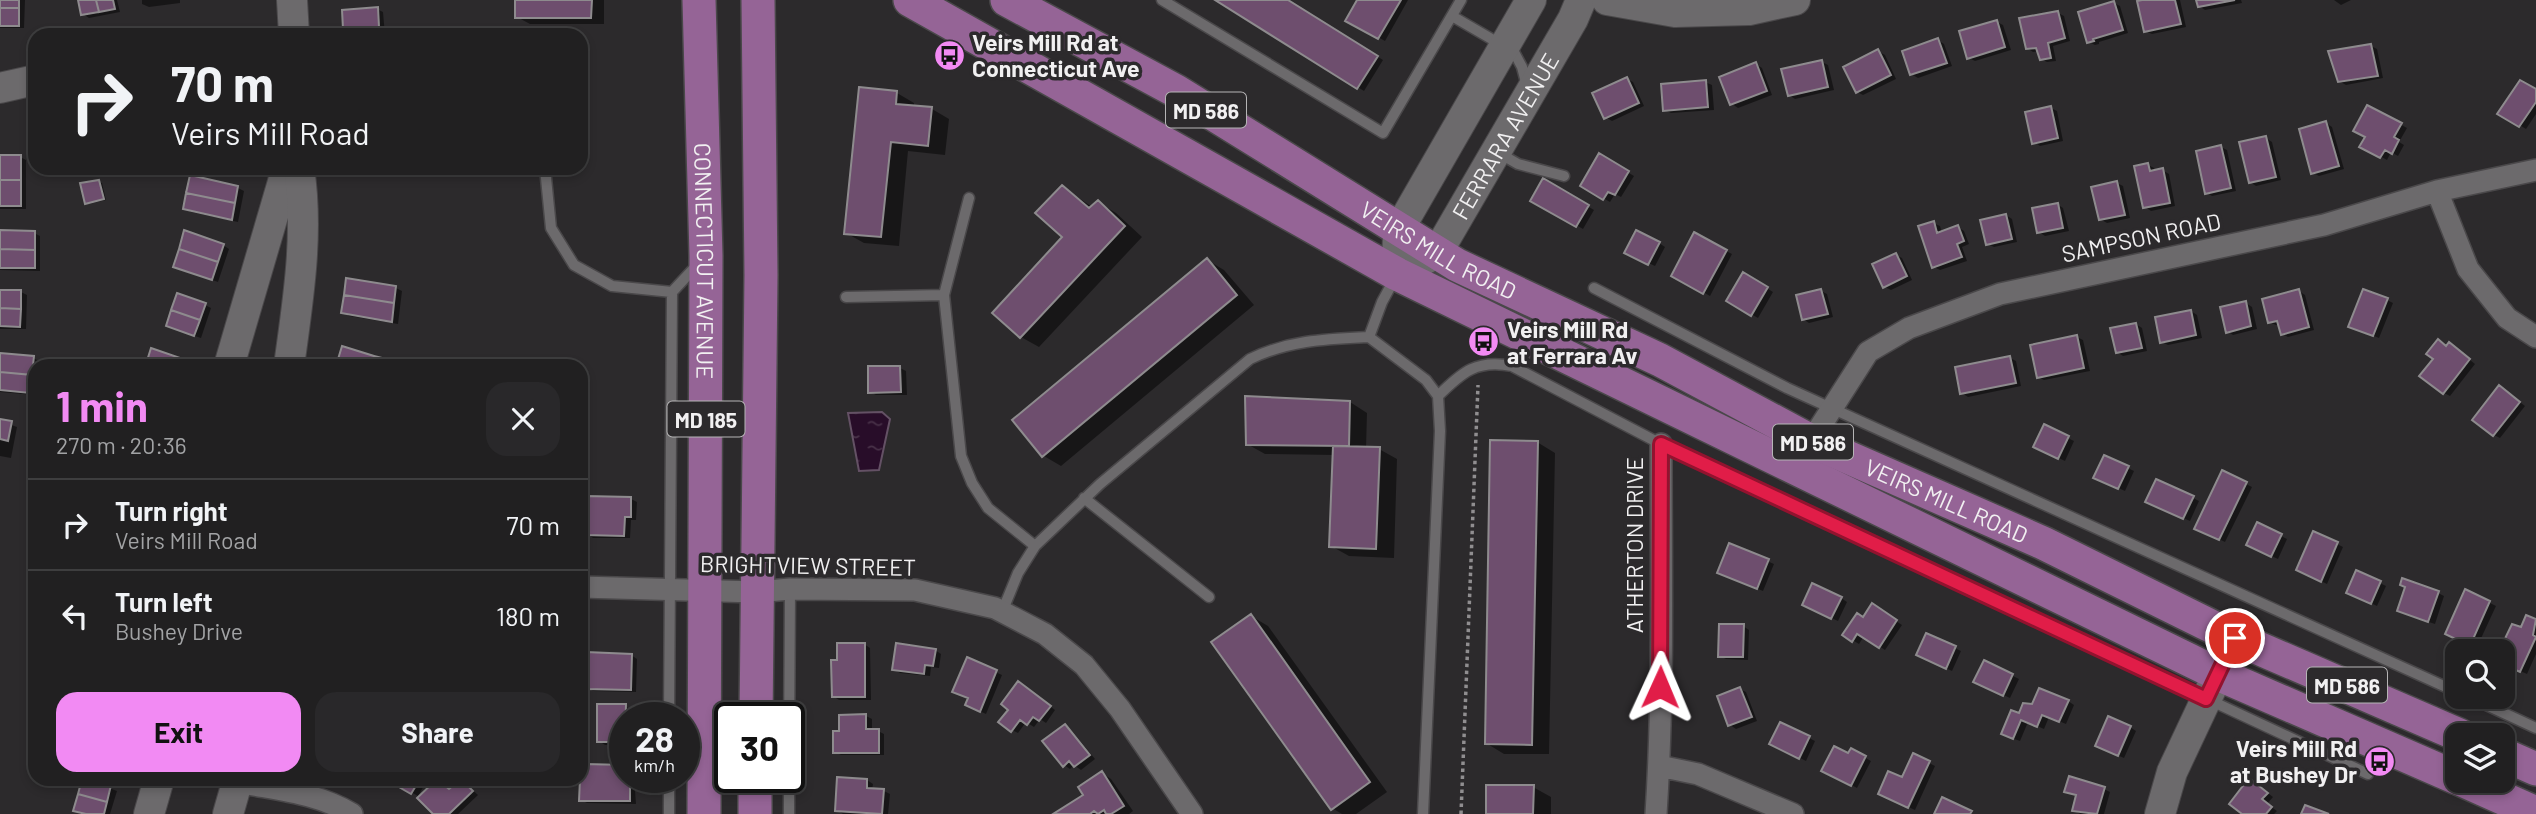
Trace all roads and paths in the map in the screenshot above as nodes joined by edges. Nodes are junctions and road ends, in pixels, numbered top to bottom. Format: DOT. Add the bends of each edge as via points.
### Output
graph roads {
  1 [pos="292,0"];
  2 [pos="910,0"];
  3 [pos="1007,0"];
  4 [pos="1045,0"];
  5 [pos="1162,0"];
  6 [pos="1461,0"];
  7 [pos="1531,0"];
  8 [pos="1581,0"];
  9 [pos="1606,0"];
  10 [pos="1795,0"];
  11 [pos="697,8"];
  12 [pos="764,8"];
  13 [pos="1452,16"];
  14 [pos="293,28"];
  15 [pos="1505,46"];
  16 [pos="28,82"];
  17 [pos="0,88"];
  18 [pos="1176,91"];
  19 [pos="1530,96"];
  20 [pos="1497,152"];
  21 [pos="2536,170"];
  22 [pos="285,175"];
  23 [pos="300,175"];
  24 [pos="546,175"];
  25 [pos="1563,176"];
  26 [pos="2437,191"];
  27 [pos="969,198"];
  28 [pos="1398,231"];
  29 [pos="1437,253"];
  30 [pos="706,256"];
  31 [pos="1397,274"];
  32 [pos="1594,288"];
  33 [pos="672,292"];
  34 [pos="944,295"];
  35 [pos="846,297"];
  36 [pos="1369,337"];
  37 [pos="2536,337"];
  38 [pos="231,359"];
  39 [pos="290,359"];
  40 [pos="1478,385"];
  41 [pos="1438,396"];
  42 [pos="1833,408"];
  43 [pos="1811,441"];
  44 [pos="1661,444"];
  45 [pos="1084,498"];
  46 [pos="1035,546"];
  47 [pos="588,587"];
  48 [pos="670,589"];
  49 [pos="790,589"];
  50 [pos="706,590"];
  51 [pos="757,592"];
  52 [pos="1209,597"];
  53 [pos="1002,612"];
  54 [pos="2235,638"];
  55 [pos="2212,687"];
  56 [pos="2445,687"];
  57 [pos="669,702"];
  58 [pos="756,702"];
  59 [pos="789,702"];
  60 [pos="2495,709"];
  61 [pos="2536,728"];
  62 [pos="2445,729"];
  63 [pos="2515,759"];
  64 [pos="1659,766"];
  65 [pos="2536,768"];
  66 [pos="2368,774"];
  67 [pos="2445,774"];
  68 [pos="157,786"];
  69 [pos="236,786"];
  70 [pos="266,786"];
  71 [pos="669,793"];
  72 [pos="755,793"];
  73 [pos="789,793"];
  74 [pos="2491,793"];
  75 [pos="2536,813"];
  76 [pos="149,814"];
  77 [pos="228,814"];
  78 [pos="352,814"];
  79 [pos="669,814"];
  80 [pos="704,814"];
  81 [pos="755,814"];
  82 [pos="789,814"];
  83 [pos="1192,814"];
  84 [pos="1423,814"];
  85 [pos="1461,814"];
  86 [pos="1656,814"];
  87 [pos="1793,814"];
  88 [pos="2160,814"];
  1 -- 14 [label="street"];
  2 -- 31 [label="main road, VEIRS MILL ROAD / MD 586"];
  3 -- 18 [label="main road, VEIRS MILL ROAD / MD 586"];
  4 -- 18 [label="main road"];
  5 -- 13 [label="lane" via="1383,133"];
  6 -- 13 [label="lane"];
  7 -- 15 [label="street, FERRARA AVENUE"];
  8 -- 19 [label="street, FERRARA AVENUE"];
  9 -- 10 [label="street" via="1675,12 1749,10"];
  11 -- 30 [label="main road, CONNECTICUT AVENUE / MD 185"];
  12 -- 51 [label="main road, MD 185"];
  13 -- 15 [label="lane"];
  15 -- 19 [label="lane" via="1522,67"];
  15 -- 28 [label="street, FERRARA AVENUE"];
  16 -- 17 [label="street"];
  18 -- 28 [label="main road, VEIRS MILL ROAD / MD 586"];
  19 -- 20 [label="street, FERRARA AVENUE"];
  20 -- 25 [label="lane" via="1518,164"];
  20 -- 29 [label="street, FERRARA AVENUE"];
  21 -- 26 [label="street, SAMPSON ROAD"];
  22 -- 38 [label="street"];
  23 -- 39 [label="street" via="303,254"];
  24 -- 33 [label="lane" via="551,228 574,265 612,286"];
  26 -- 37 [label="street" via="2468,268 2507,318"];
  26 -- 42 [label="street, SAMPSON ROAD" via="2324,225 2000,294 1909,328 1868,352"];
  27 -- 34 [label="lane"];
  28 -- 29 [label="main road, VEIRS MILL ROAD / MD 586"];
  28 -- 31 [label="street, FERRARA AVENUE"];
  29 -- 31 [label="street"];
  29 -- 43 [label="main road, VEIRS MILL ROAD / MD 586" via="1660,360"];
  30 -- 33 [label="lane"];
  30 -- 50 [label="main road, CONNECTICUT AVENUE / MD 185"];
  31 -- 36 [label="lane, VEIRS MILL ROAD"];
  31 -- 55 [label="main road, VEIRS MILL ROAD / MD 586"];
  32 -- 42 [label="lane, VEIRS MILL ROAD"];
  33 -- 48 [label="lane"];
  34 -- 35 [label="lane"];
  34 -- 46 [label="lane" via="961,456 988,508"];
  36 -- 41 [label="lane" via="1426,380"];
  36 -- 45 [label="lane" via="1293,343 1250,359"];
  40 -- 85 [label="path"];
  41 -- 44 [label="lane, VEIRS MILL ROAD" via="1472,368 1512,366"];
  41 -- 84 [label="lane"];
  42 -- 43 [label="street, SAMPSON ROAD"];
  42 -- 56 [label="lane, VEIRS MILL ROAD"];
  43 -- 54 [label="main road, VEIRS MILL ROAD / MD 586" via="2043,543"];
  44 -- 55 [label="lane, VEIRS MILL ROAD"];
  44 -- 64 [label="street, ATHERTON DRIVE"];
  45 -- 46 [label="lane"];
  45 -- 52 [label="lane"];
  46 -- 53 [label="lane"];
  47 -- 48 [label="street, BRIGHTVIEW STREET"];
  48 -- 50 [label="street, BRIGHTVIEW STREET"];
  48 -- 57 [label="lane"];
  49 -- 51 [label="street, BRIGHTVIEW STREET"];
  49 -- 53 [label="street, BRIGHTVIEW STREET" via="915,590"];
  49 -- 59 [label="lane"];
  50 -- 51 [label="street, BRIGHTVIEW STREET"];
  50 -- 80 [label="main road, CONNECTICUT AVENUE / MD 185"];
  51 -- 58 [label="main road, MD 185"];
  53 -- 83 [label="street, BRIGHTVIEW STREET" via="1045,634 1083,666 1120,709"];
  54 -- 55 [label="street"];
  54 -- 62 [label="main road, VEIRS MILL ROAD / MD 586"];
  55 -- 66 [label="lane, VEIRS MILL ROAD"];
  55 -- 67 [label="main road, VEIRS MILL ROAD / MD 586"];
  55 -- 88 [label="street" via="2172,772"];
  60 -- 61 [label="lane"];
  63 -- 65 [label="main road"];
  64 -- 86 [label="street, ATHERTON DRIVE"];
  64 -- 87 [label="street" via="1698,774"];
  68 -- 76 [label="street"];
  69 -- 77 [label="street"];
  70 -- 78 [label="street" via="309,795"];
  71 -- 79 [label="lane"];
  72 -- 81 [label="main road"];
  73 -- 82 [label="lane"];
  74 -- 75 [label="main road"];
}
